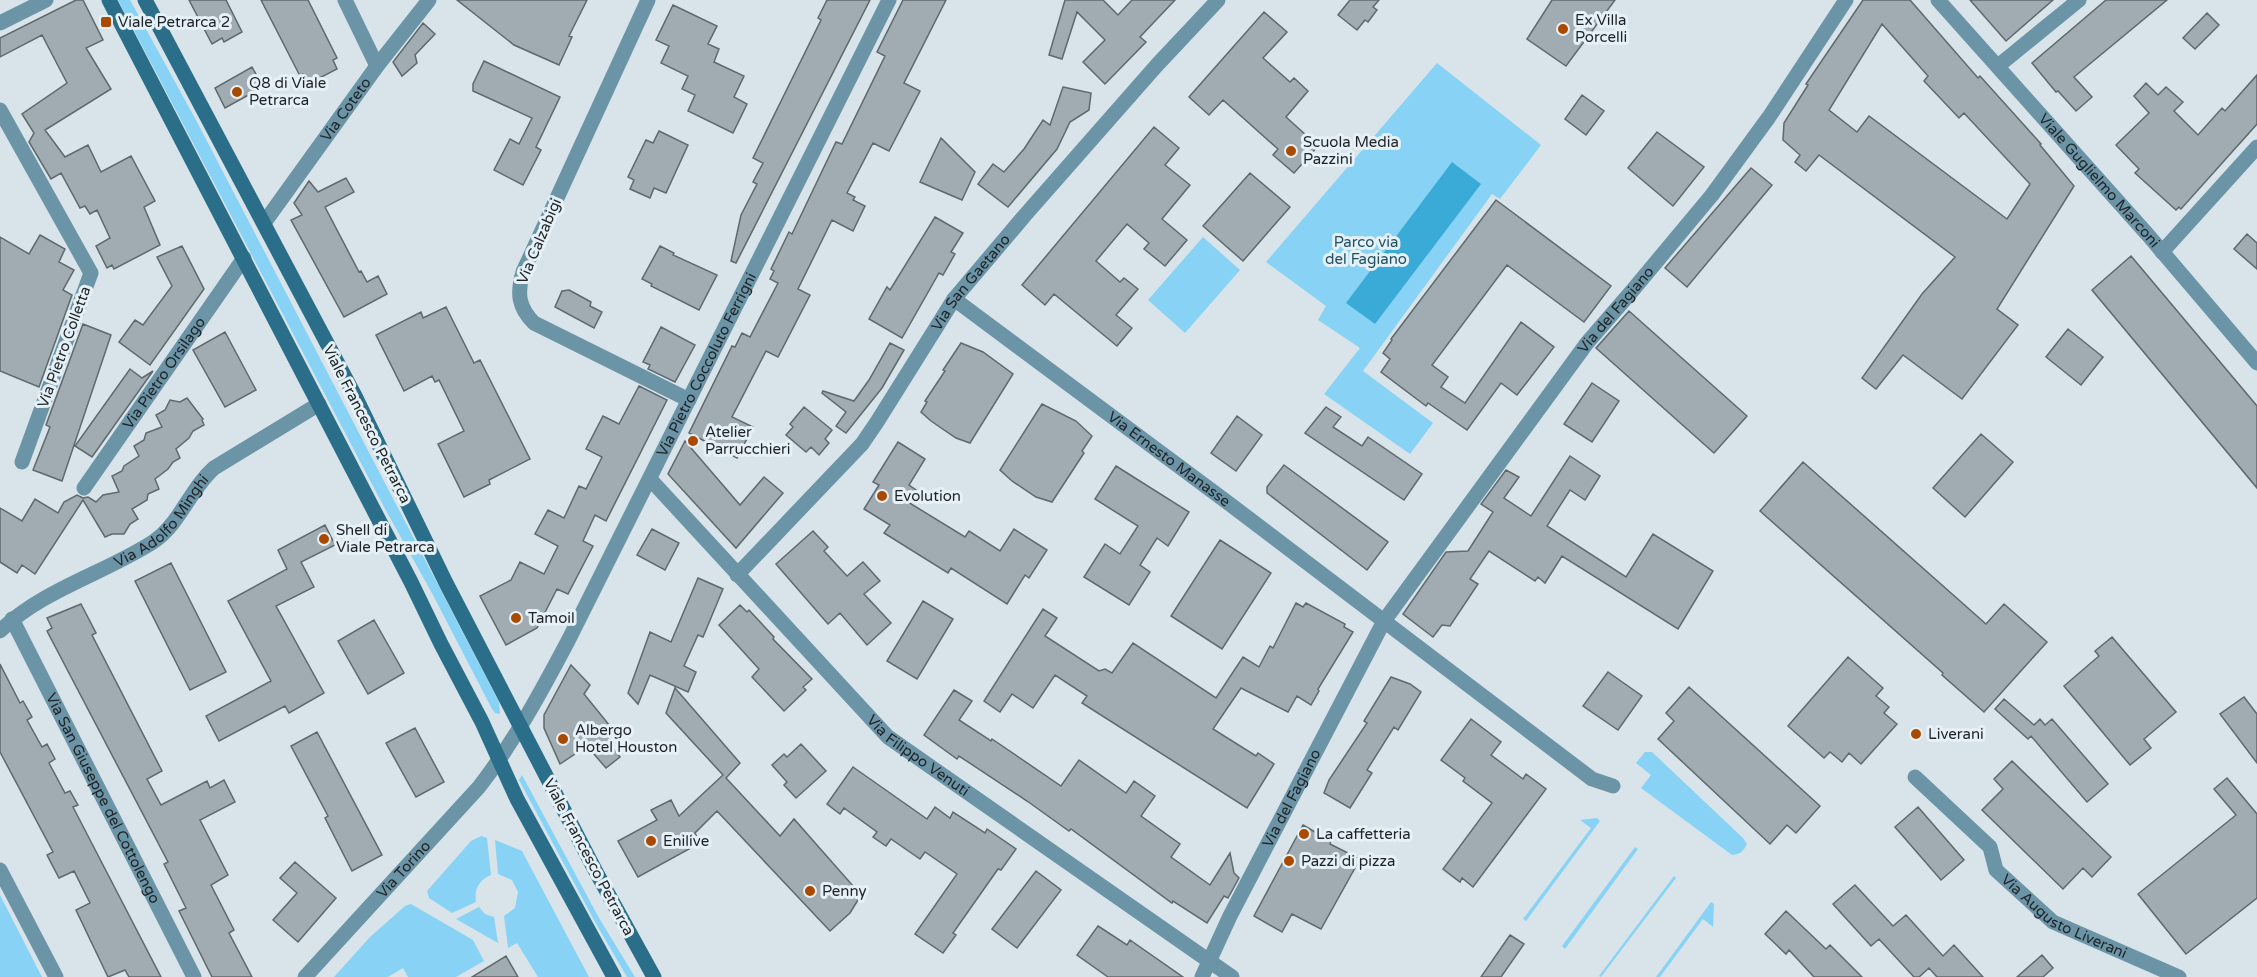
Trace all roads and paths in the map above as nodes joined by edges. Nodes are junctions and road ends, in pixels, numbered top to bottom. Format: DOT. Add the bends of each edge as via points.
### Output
graph roads {
  1 [pos="46,0"];
  2 [pos="109,0"];
  3 [pos="145,0"];
  4 [pos="345,0"];
  5 [pos="429,0"];
  6 [pos="648,0"];
  7 [pos="889,0"];
  8 [pos="1218,0"];
  9 [pos="1846,0"];
  10 [pos="1938,0"];
  11 [pos="2079,0"];
  12 [pos="0,23"];
  13 [pos="377,66"];
  14 [pos="1998,66"];
  15 [pos="0,110"];
  16 [pos="2257,147"];
  17 [pos="264,222"];
  18 [pos="2162,252"];
  19 [pos="244,258"];
  20 [pos="954,299"];
  21 [pos="2257,363"];
  22 [pos="689,400"];
  23 [pos="319,404"];
  24 [pos="22,462"];
  25 [pos="650,479"];
  26 [pos="84,488"];
  27 [pos="737,575"];
  28 [pos="12,619"];
  29 [pos="1384,621"];
  30 [pos="0,631"];
  31 [pos="521,727"];
  32 [pos="500,760"];
  33 [pos="1915,777"];
  34 [pos="1613,786"];
  35 [pos="0,870"];
  36 [pos="1208,961"];
  37 [pos="56,977"];
  38 [pos="194,977"];
  39 [pos="304,977"];
  40 [pos="614,977"];
  41 [pos="654,977"];
  42 [pos="1202,977"];
  43 [pos="1232,977"];
  44 [pos="2179,977"];
  1 -- 12 [label="street"];
  2 -- 19 [label="main road"];
  3 -- 17 [label="main road, Viale Francesco Petrarca"];
  4 -- 13 [label="street"];
  5 -- 13 [label="street, Via Coteto"];
  6 -- 22 [label="street, Via Calzabigi" via="523,272 519,300 534,323"];
  7 -- 22 [label="street, Via Pietro Coccoluto Ferrigni"];
  8 -- 20 [label="street, Via San Gaetano"];
  9 -- 29 [label="street, Via del Fagiano" via="1712,195 1587,343"];
  10 -- 14 [label="street, Viale Guglielmo Marconi"];
  11 -- 14 [label="street"];
  13 -- 17 [label="street, Via Coteto"];
  14 -- 18 [label="street, Viale Guglielmo Marconi"];
  15 -- 24 [label="street, Via Pietro Colletta" via="91,273"];
  16 -- 18 [label="street"];
  17 -- 31 [label="main road, Viale Francesco Petrarca"];
  18 -- 21 [label="street, Viale Guglielmo Marconi"];
  19 -- 23 [label="main road"];
  19 -- 26 [label="street, Via Pietro Orsilago"];
  20 -- 27 [label="street, Via San Gaetano" via="862,444"];
  20 -- 29 [label="street, Via Ernesto Manasse"];
  22 -- 25 [label="street, Via Pietro Coccoluto Ferrigni"];
  23 -- 28 [label="street, Via Adolfo Minghi" via="214,468 153,542"];
  23 -- 32 [label="main road"];
  25 -- 27 [label="street, Via Filippo Venuti"];
  25 -- 31 [label="street, Via Pietro Coccoluto Ferrigni"];
  27 -- 36 [label="street, Via Filippo Venuti" via="888,737"];
  28 -- 30 [label="street, Via Adolfo Minghi"];
  28 -- 38 [label="street, Via San Giuseppe del Cottolengo"];
  29 -- 34 [label="street" via="1592,779"];
  29 -- 36 [label="street, Via del Fagiano"];
  31 -- 32 [label="street, Via Torino"];
  31 -- 41 [label="main road, Viale Francesco Petrarca"];
  32 -- 39 [label="street, Via Torino" via="457,813"];
  32 -- 40 [label="main road" via="517,799"];
  33 -- 44 [label="street, Via Augusto Liverani" via="1951,801 1990,847 1996,870 2053,922"];
  35 -- 37 [label="street"];
  36 -- 42 [label="street, Via del Fagiano"];
  36 -- 43 [label="street, Via Filippo Venuti"];
}
